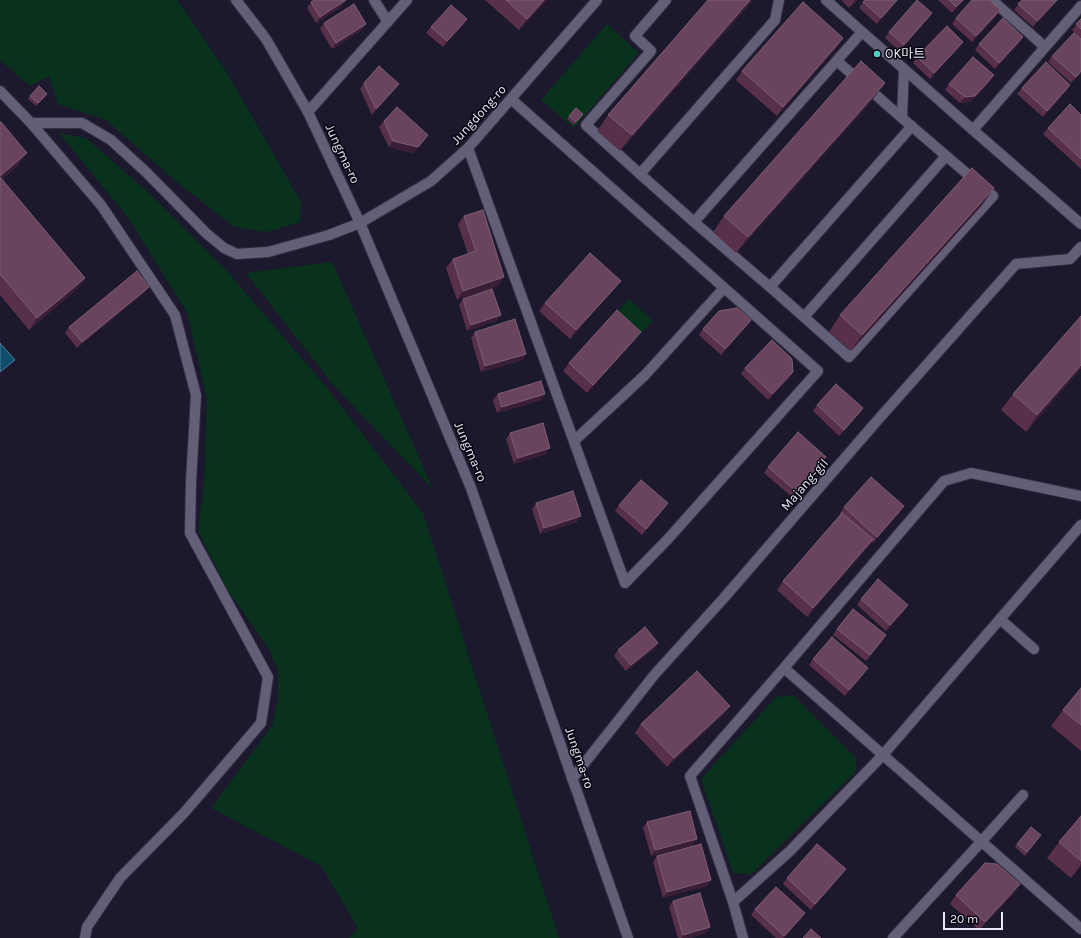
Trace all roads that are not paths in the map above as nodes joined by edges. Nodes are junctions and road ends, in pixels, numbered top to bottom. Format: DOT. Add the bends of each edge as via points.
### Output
graph roads {
  1 [pos="236,0"];
  2 [pos="374,0"];
  3 [pos="407,0"];
  4 [pos="597,0"];
  5 [pos="666,0"];
  6 [pos="779,0"];
  7 [pos="826,0"];
  8 [pos="992,0"];
  9 [pos="1081,6"];
  10 [pos="388,22"];
  11 [pos="862,32"];
  12 [pos="1044,47"];
  13 [pos="837,61"];
  14 [pos="904,69"];
  15 [pos="0,91"];
  16 [pos="511,99"];
  17 [pos="308,112"];
  18 [pos="902,118"];
  19 [pos="31,123"];
  20 [pos="912,126"];
  21 [pos="973,130"];
  22 [pos="468,148"];
  23 [pos="946,156"];
  24 [pos="640,174"];
  25 [pos="694,222"];
  26 [pos="360,223"];
  27 [pos="1081,224"];
  28 [pos="1081,247"];
  29 [pos="770,287"];
  30 [pos="724,288"];
  31 [pos="804,317"];
  32 [pos="574,442"];
  33 [pos="1081,496"];
  34 [pos="1081,525"];
  35 [pos="1000,619"];
  36 [pos="1034,649"];
  37 [pos="784,668"];
  38 [pos="882,756"];
  39 [pos="572,779"];
  40 [pos="1023,795"];
  41 [pos="981,842"];
  42 [pos="733,902"];
  43 [pos="1081,928"];
  44 [pos="85,938"];
  45 [pos="628,938"];
  46 [pos="743,938"];
  47 [pos="893,938"];
  1 -- 17 [label="street, Jungma-ro" via="266,39"];
  2 -- 10 [label="street"];
  3 -- 10 [label="street"];
  4 -- 16 [label="street, Jungdong-ro"];
  5 -- 24 [label="street" via="635,36 651,51 586,125"];
  6 -- 24 [label="street" via="775,20"];
  7 -- 11 [label="street"];
  8 -- 12 [label="street"];
  9 -- 12 [label="street"];
  10 -- 17 [label="street"];
  11 -- 13 [label="street"];
  11 -- 14 [label="street"];
  12 -- 21 [label="street"];
  13 -- 18 [label="street"];
  13 -- 25 [label="street"];
  14 -- 18 [label="street"];
  14 -- 21 [label="street"];
  15 -- 19 [label="street"];
  16 -- 22 [label="street, Jungdong-ro"];
  16 -- 30 [label="street"];
  17 -- 26 [label="street, Jungma-ro"];
  18 -- 20 [label="street"];
  19 -- 26 [label="street, Jungdong-ro" via="82,123 111,140 206,233 224,248 237,254 268,252"];
  19 -- 44 [label="street" via="101,205 175,315 196,395 190,482 190,533 268,678 261,723 184,813 120,878 87,927"];
  20 -- 23 [label="street"];
  20 -- 29 [label="street"];
  21 -- 27 [label="street"];
  22 -- 26 [label="street, Jungdong-ro" via="431,180"];
  22 -- 32 [label="street"];
  23 -- 31 [label="street"];
  23 -- 31 [label="street" via="993,196 849,357"];
  24 -- 25 [label="street"];
  25 -- 29 [label="street"];
  26 -- 39 [label="street, Jungma-ro" via="471,488"];
  28 -- 39 [label="street, Majang-gil" via="1070,259 1016,264 655,674"];
  29 -- 31 [label="street"];
  30 -- 32 [label="street" via="645,375"];
  30 -- 32 [label="street" via="818,371 667,540 625,583"];
  33 -- 37 [label="street" via="971,473 944,482"];
  34 -- 35 [label="street"];
  35 -- 36 [label="street"];
  35 -- 38 [label="street"];
  37 -- 38 [label="street"];
  37 -- 42 [label="street" via="690,776"];
  38 -- 41 [label="street"];
  38 -- 42 [label="street" via="790,851"];
  39 -- 45 [label="street, Jungma-ro"];
  40 -- 41 [label="street"];
  41 -- 43 [label="street"];
  41 -- 47 [label="street"];
  42 -- 46 [label="street"];
}
